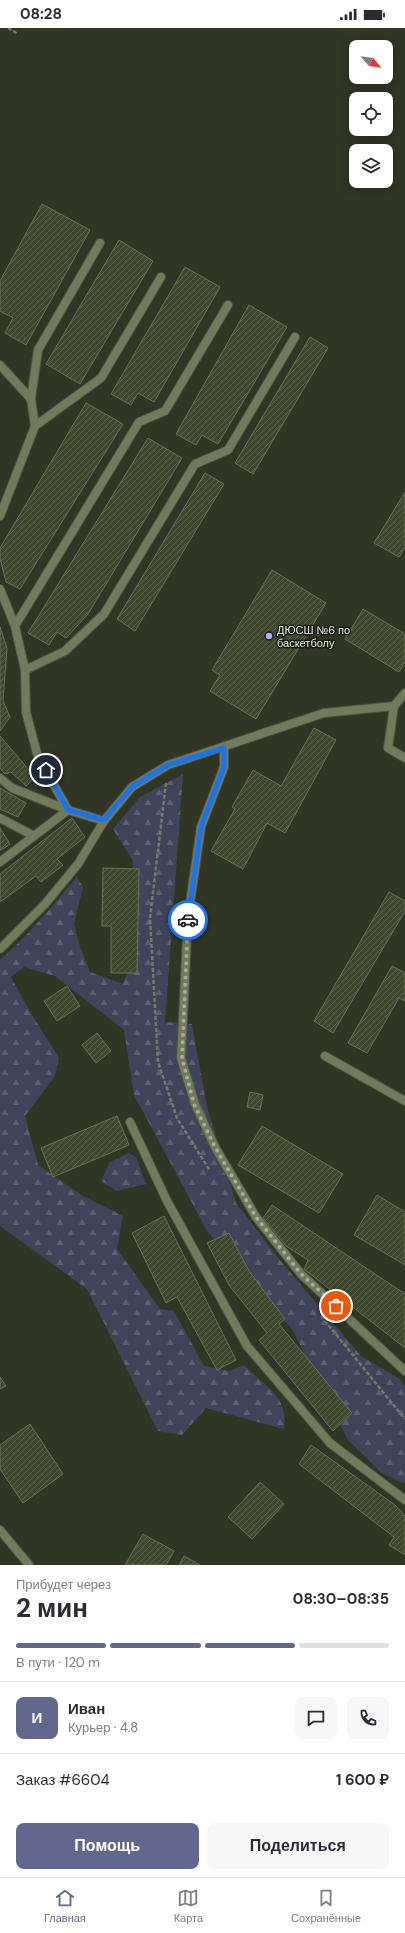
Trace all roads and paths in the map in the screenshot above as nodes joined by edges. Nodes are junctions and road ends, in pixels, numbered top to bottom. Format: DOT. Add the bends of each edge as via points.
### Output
graph roads {
  1 [pos="8,28"];
  2 [pos="18,34"];
  3 [pos="100,243"];
  4 [pos="161,277"];
  5 [pos="228,305"];
  6 [pos="295,337"];
  7 [pos="0,365"];
  8 [pos="31,399"];
  9 [pos="35,426"];
  10 [pos="0,516"];
  11 [pos="0,589"];
  12 [pos="15,626"];
  13 [pos="25,670"];
  14 [pos="405,693"];
  15 [pos="394,706"];
  16 [pos="224,748"];
  17 [pos="405,758"];
  18 [pos="168,765"];
  19 [pos="0,778"];
  20 [pos="68,810"];
  21 [pos="0,818"];
  22 [pos="104,820"];
  23 [pos="34,836"];
  24 [pos="0,862"];
  25 [pos="0,949"];
  26 [pos="325,1056"];
  27 [pos="405,1101"];
  28 [pos="130,1122"];
  29 [pos="213,1176"];
  30 [pos="316,1310"];
  31 [pos="405,1371"];
  32 [pos="405,1419"];
  33 [pos="405,1500"];
  34 [pos="0,1530"];
  35 [pos="29,1565"];
  1 -- 2 [label="path"];
  3 -- 8 [label="street" via="38,350"];
  4 -- 9 [label="street" via="101,378"];
  5 -- 12 [label="street" via="165,411 139,422"];
  6 -- 13 [label="street" via="228,450 194,464 104,614 65,651"];
  7 -- 8 [label="street"];
  8 -- 9 [label="street"];
  9 -- 10 [label="street"];
  11 -- 12 [label="street"];
  12 -- 13 [label="street"];
  13 -- 20 [label="street" via="26,712 38,757"];
  14 -- 15 [label="street"];
  15 -- 16 [label="street" via="324,712"];
  15 -- 17 [label="street" via="388,748"];
  16 -- 18 [label="street"];
  16 -- 31 [label="street" via="224,767 201,827 188,917 182,1058 194,1104 215,1147 256,1217 301,1274"];
  18 -- 22 [label="street" via="132,787"];
  18 -- 29 [label="path" via="150,918 158,1062 177,1118"];
  19 -- 20 [label="street" via="12,788"];
  20 -- 22 [label="street"];
  20 -- 23 [label="street"];
  21 -- 23 [label="street"];
  22 -- 25 [label="street" via="78,864 45,904"];
  23 -- 24 [label="street"];
  26 -- 27 [label="street"];
  28 -- 33 [label="street" via="167,1201 247,1346 330,1443"];
  30 -- 32 [label="path"];
  34 -- 35 [label="street"];
}
